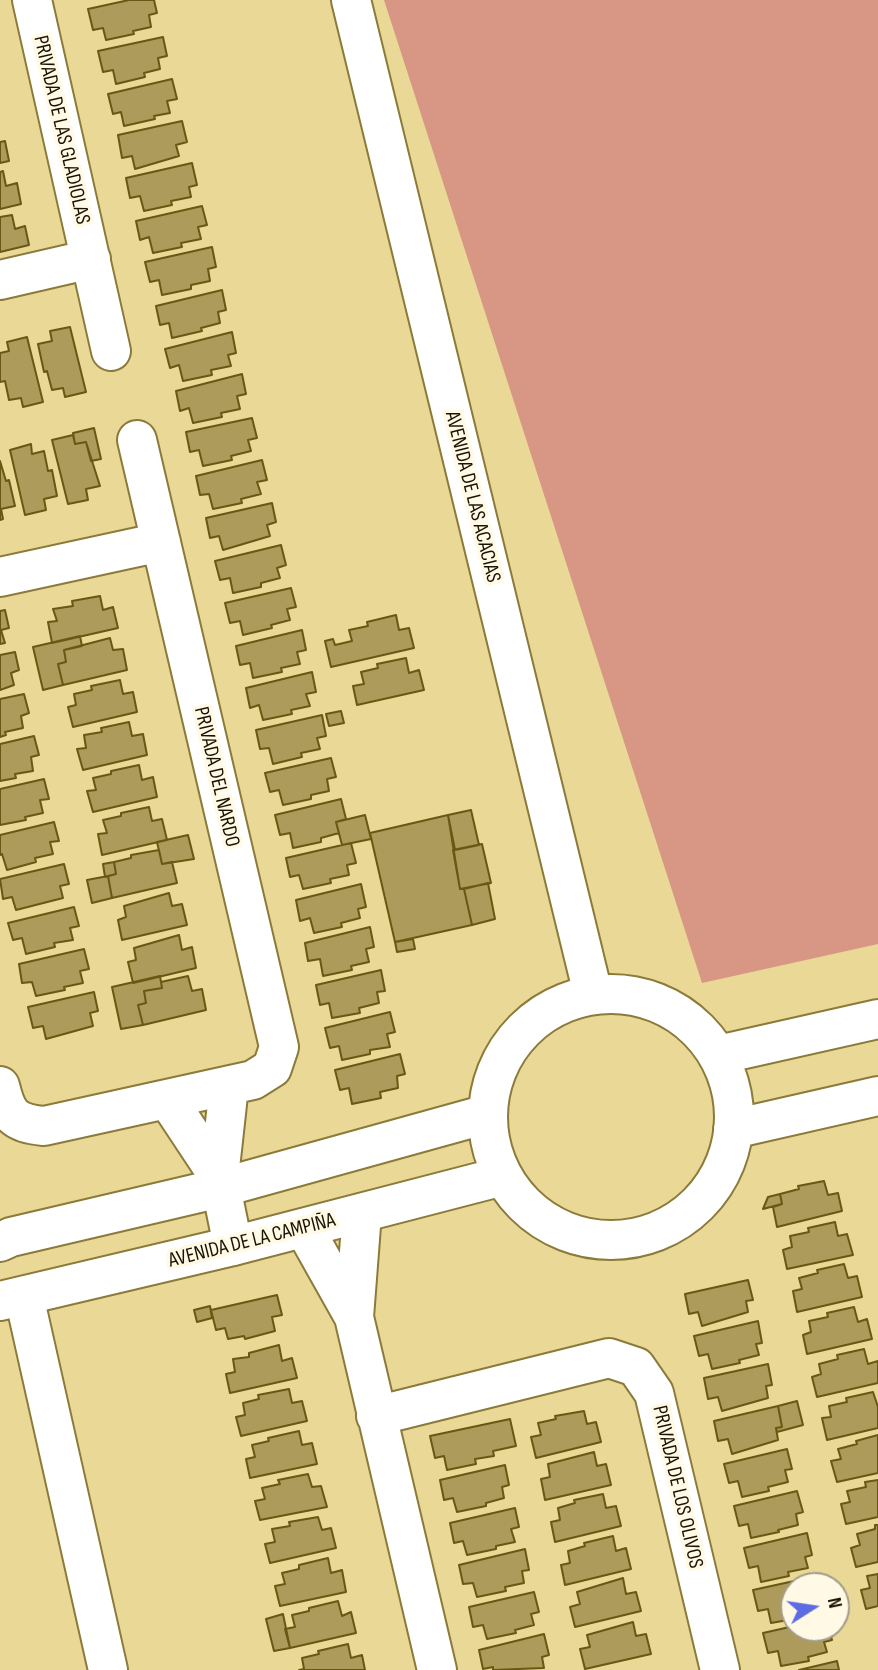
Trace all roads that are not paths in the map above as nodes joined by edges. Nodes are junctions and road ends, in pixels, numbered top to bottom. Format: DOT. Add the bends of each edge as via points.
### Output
graph roads {
  1 [pos="32,0"];
  2 [pos="351,0"];
  3 [pos="91,259"];
  4 [pos="0,280"];
  5 [pos="111,351"];
  6 [pos="137,440"];
  7 [pos="161,542"];
  8 [pos="0,577"];
  9 [pos="593,994"];
  10 [pos="878,1019"];
  11 [pos="718,1055"];
  12 [pos="0,1086"];
  13 [pos="229,1086"];
  14 [pos="878,1096"];
  15 [pos="173,1109"];
  16 [pos="487,1114"];
  17 [pos="733,1129"];
  18 [pos="503,1176"];
  19 [pos="219,1182"];
  20 [pos="362,1213"];
  21 [pos="96,1217"];
  22 [pos="304,1228"];
  23 [pos="0,1241"];
  24 [pos="233,1246"];
  25 [pos="108,1276"];
  26 [pos="12,1298"];
  27 [pos="354,1317"];
  28 [pos="376,1416"];
  29 [pos="108,1670"];
  30 [pos="437,1670"];
  31 [pos="720,1670"];
  1 -- 3 [label="street, PRIVADA DE LAS GLADIOLAS"];
  2 -- 9 [label="street, AVENIDA DE LAS ACACIAS"];
  3 -- 4 [label="street"];
  3 -- 5 [label="street, PRIVADA DE LAS GLADIOLAS"];
  6 -- 7 [label="street, PRIVADA DEL NARDO"];
  7 -- 8 [label="street"];
  7 -- 13 [label="street, PRIVADA DEL NARDO" via="279,1047 272,1068 253,1080"];
  9 -- 11 [label="street" via="630,994 665,1005 695,1027"];
  9 -- 16 [label="street" via="552,1007 518,1034 495,1072"];
  10 -- 11 [label="street"];
  11 -- 17 [label="street" via="731,1091"];
  12 -- 15 [label="street, PRIVADA DEL NARDO" via="5,1108 22,1124 44,1126"];
  13 -- 15 [label="street, PRIVADA DEL NARDO"];
  13 -- 19 [label="street"];
  14 -- 17 [label="street"];
  15 -- 19 [label="street"];
  16 -- 18 [label="street" via="491,1146"];
  16 -- 19 [label="street"];
  17 -- 18 [label="street" via="727,1159 712,1187 666,1228 636,1237 605,1240 574,1235 545,1222"];
  18 -- 20 [label="street, AVENIDA DE LA CAMPIÑA"];
  19 -- 21 [label="street"];
  19 -- 24 [label="street"];
  20 -- 22 [label="street, AVENIDA DE LA CAMPIÑA"];
  20 -- 27 [label="street"];
  21 -- 23 [label="street"];
  21 -- 25 [label="street"];
  22 -- 24 [label="street, AVENIDA DE LA CAMPIÑA"];
  22 -- 27 [label="street"];
  24 -- 25 [label="street, AVENIDA DE LA CAMPIÑA"];
  25 -- 26 [label="street, AVENIDA DE LA CAMPIÑA"];
  26 -- 29 [label="street"];
  27 -- 28 [label="street"];
  28 -- 30 [label="street"];
  28 -- 31 [label="street, PRIVADA DE LOS OLIVOS" via="609,1358 636,1367 654,1393"];
}
